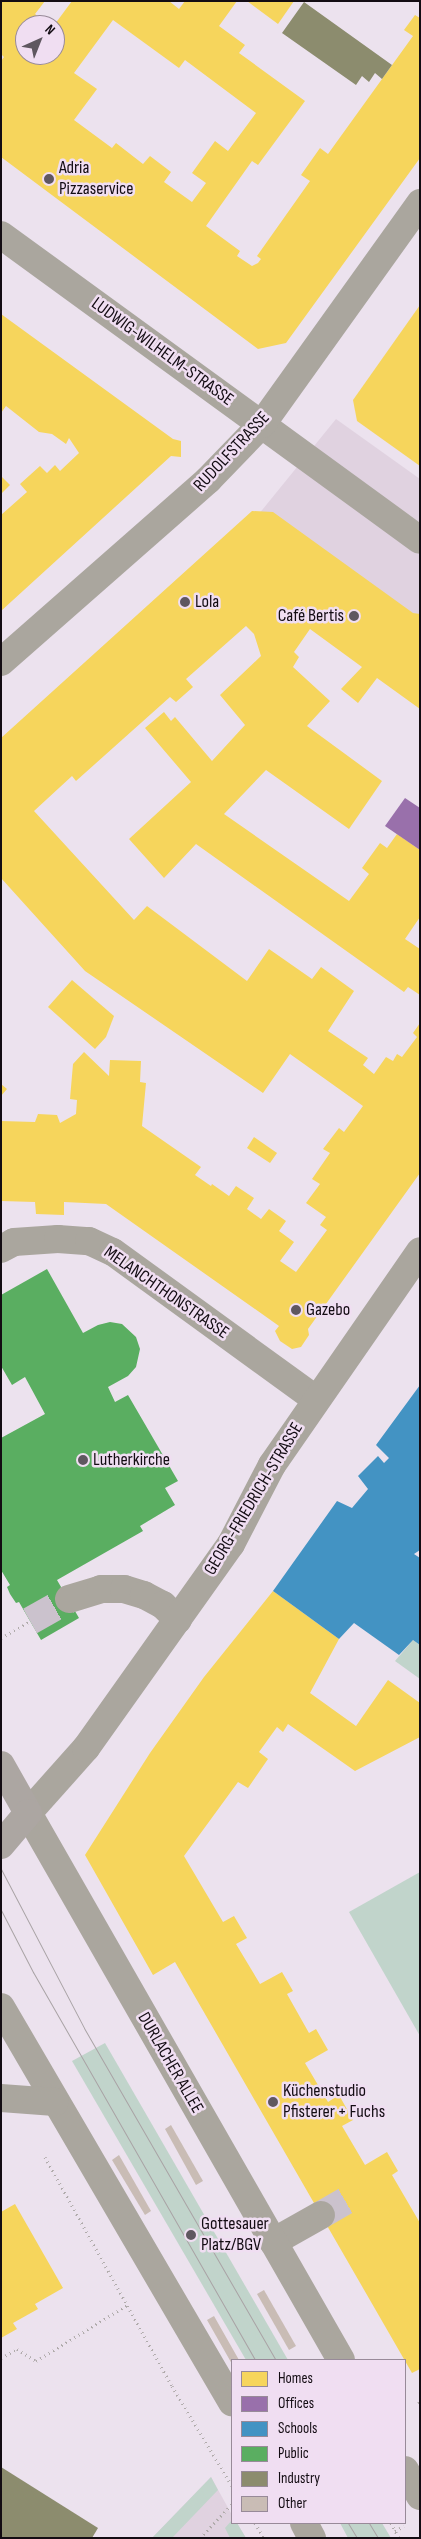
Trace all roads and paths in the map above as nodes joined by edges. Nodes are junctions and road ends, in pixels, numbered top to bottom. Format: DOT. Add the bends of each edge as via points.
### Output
graph roads {
  1 [pos="420,203"];
  2 [pos="1,235"];
  3 [pos="262,424"];
  4 [pos="420,540"];
  5 [pos="1,662"];
  6 [pos="1,1249"];
  7 [pos="420,1251"];
  8 [pos="315,1399"];
  9 [pos="69,1599"];
  10 [pos="178,1620"];
  11 [pos="30,1621"];
  12 [pos="1,1638"];
  13 [pos="1,1765"];
  14 [pos="28,1814"];
  15 [pos="1,1845"];
  16 [pos="1,2007"];
  17 [pos="1,2098"];
  18 [pos="55,2102"];
  19 [pos="48,2164"];
  20 [pos="321,2215"];
  21 [pos="273,2242"];
  22 [pos="126,2305"];
  23 [pos="1,2358"];
  24 [pos="341,2359"];
  25 [pos="231,2400"];
  26 [pos="406,2472"];
  27 [pos="231,2484"];
  28 [pos="420,2496"];
  29 [pos="231,2505"];
  30 [pos="256,2524"];
  31 [pos="305,2524"];
  32 [pos="392,2524"];
  33 [pos="200,2538"];
  34 [pos="264,2538"];
  35 [pos="312,2538"];
  36 [pos="399,2538"];
  1 -- 3 [label="street, RUDOLFSTRASSE"];
  2 -- 3 [label="street, LUDWIG-WILHELM-STRASSE"];
  3 -- 4 [label="street, LUDWIG-WILHELM-STRASSE"];
  3 -- 5 [label="street, RUDOLFSTRASSE" via="208,480"];
  6 -- 8 [label="street, MELANCHTHONSTRASSE" via="14,1242 58,1238 89,1241 113,1252"];
  7 -- 8 [label="street, GEORG-FRIEDRICH-STRASSE"];
  8 -- 10 [label="street, GEORG-FRIEDRICH-STRASSE" via="272,1464 231,1544"];
  9 -- 10 [label="street" via="101,1589 124,1589 163,1605"];
  10 -- 14 [label="street, GEORG-FRIEDRICH-STRASSE" via="86,1748"];
  11 -- 12 [label="path"];
  13 -- 14 [label="main road, DURLACHER ALLEE"];
  14 -- 15 [label="main road"];
  14 -- 21 [label="street, DURLACHER ALLEE"];
  16 -- 18 [label="street"];
  17 -- 18 [label="street"];
  18 -- 25 [label="street"];
  19 -- 22 [label="path"];
  20 -- 21 [label="street"];
  21 -- 24 [label="street, DURLACHER ALLEE"];
  22 -- 23 [label="path" via="36,2361 17,2350"];
  22 -- 27 [label="path"];
  26 -- 28 [label="street"];
  29 -- 33 [label="path"];
  30 -- 34 [label="path"];
  31 -- 35 [label="street"];
  32 -- 36 [label="path"];
}
